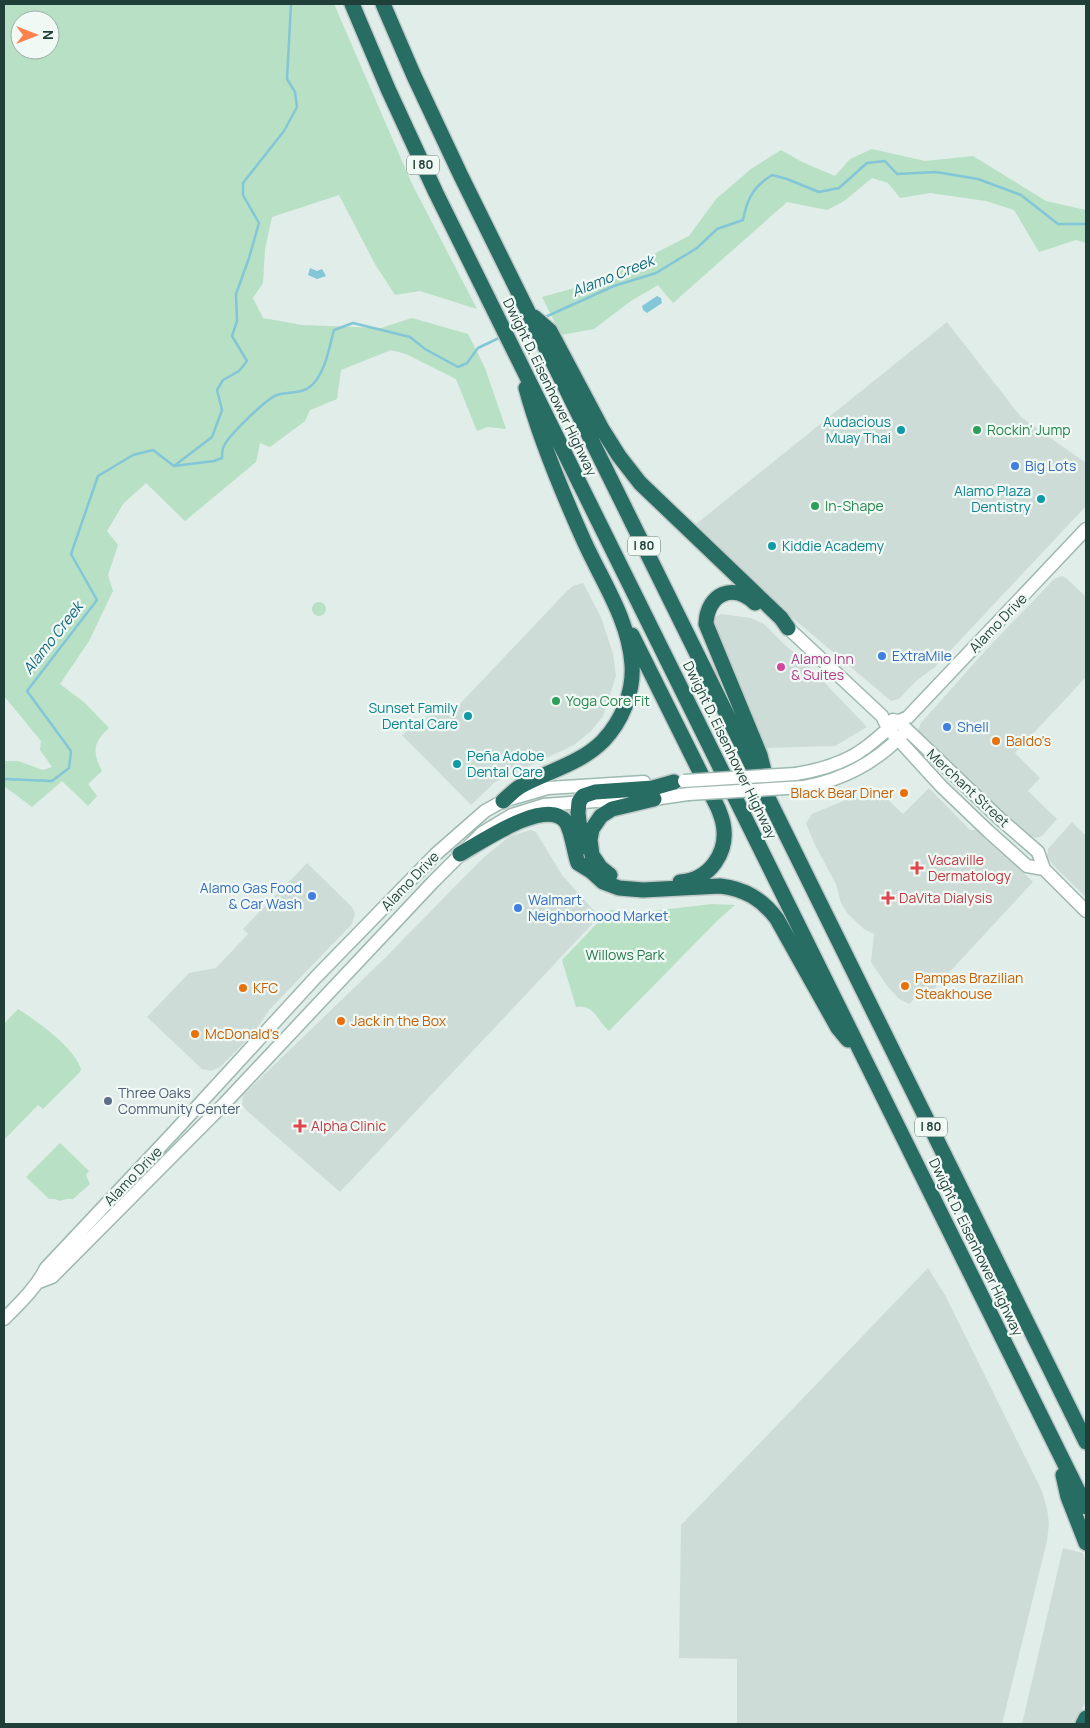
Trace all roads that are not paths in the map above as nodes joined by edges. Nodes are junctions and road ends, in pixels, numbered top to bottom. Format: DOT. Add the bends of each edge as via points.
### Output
graph roads {
  1 [pos="352,4"];
  2 [pos="383,4"];
  3 [pos="544,333"];
  4 [pos="515,352"];
  5 [pos="1086,529"];
  6 [pos="621,617"];
  7 [pos="788,628"];
  8 [pos="900,727"];
  9 [pos="679,782"];
  10 [pos="654,799"];
  11 [pos="503,801"];
  12 [pos="579,802"];
  13 [pos="775,812"];
  14 [pos="460,854"];
  15 [pos="592,871"];
  16 [pos="1086,911"];
  17 [pos="866,1060"];
  18 [pos="39,1282"];
  19 [pos="4,1319"];
  20 [pos="1086,1442"];
  21 [pos="1056,1447"];
  22 [pos="1086,1507"];
  23 [pos="1086,1543"];
  24 [pos="1086,1718"];
  25 [pos="1083,1724"];
  1 -- 4 [label="highway, Dwight D. Eisenhower Highway / I 80" via="409,137"];
  2 -- 3 [label="highway, Dwight D. Eisenhower Highway / I 80" via="441,134 527,311"];
  3 -- 7 [label="highway" via="602,429 640,483"];
  3 -- 13 [label="highway, Dwight D. Eisenhower Highway / I 80"];
  4 -- 6 [label="highway" via="532,412 566,500"];
  4 -- 17 [label="highway, Dwight D. Eisenhower Highway / I 80"];
  5 -- 8 [label="main road, Alamo Drive"];
  6 -- 10 [label="highway" via="723,822 721,851 707,872 683,882 640,882 611,876 600,867 592,855 590,840 600,816 612,808"];
  6 -- 11 [label="highway" via="632,666 627,701 616,725 592,751 520,787"];
  7 -- 8 [label="main road, Merchant Street" via="883,717"];
  7 -- 13 [label="highway" via="776,624 740,593 719,596 706,613 710,636 760,755"];
  8 -- 9 [label="main road, Alamo Drive, bridge" via="847,759 822,768 796,774"];
  8 -- 10 [label="main road, Alamo Drive, bridge" via="874,758 851,772 824,782 804,787"];
  8 -- 16 [label="main road, Merchant Street" via="1038,852 1044,869"];
  9 -- 11 [label="main road, Alamo Drive" via="616,782 548,788"];
  9 -- 12 [label="highway" via="653,788 588,793"];
  10 -- 12 [label="main road, Alamo Drive"];
  11 -- 18 [label="main road, Alamo Drive" via="485,811 436,854 323,970 46,1268"];
  12 -- 14 [label="main road, Alamo Drive" via="544,805 512,815 482,833"];
  12 -- 15 [label="highway" via="582,848"];
  13 -- 20 [label="highway, Dwight D. Eisenhower Highway / I 80"];
  14 -- 15 [label="highway" via="510,826 550,814 564,820 578,863"];
  14 -- 18 [label="main road, Alamo Drive" via="154,1176 52,1277"];
  15 -- 17 [label="highway" via="603,882 620,888 720,886 735,888 761,901 777,919 838,1028"];
  17 -- 21 [label="highway, Dwight D. Eisenhower Highway / I 80"];
  18 -- 19 [label="main road, Alamo Drive"];
  21 -- 22 [label="highway, Dwight D. Eisenhower Highway / I 80"];
  21 -- 23 [label="highway" via="1068,1497"];
  24 -- 25 [label="highway"];
}
